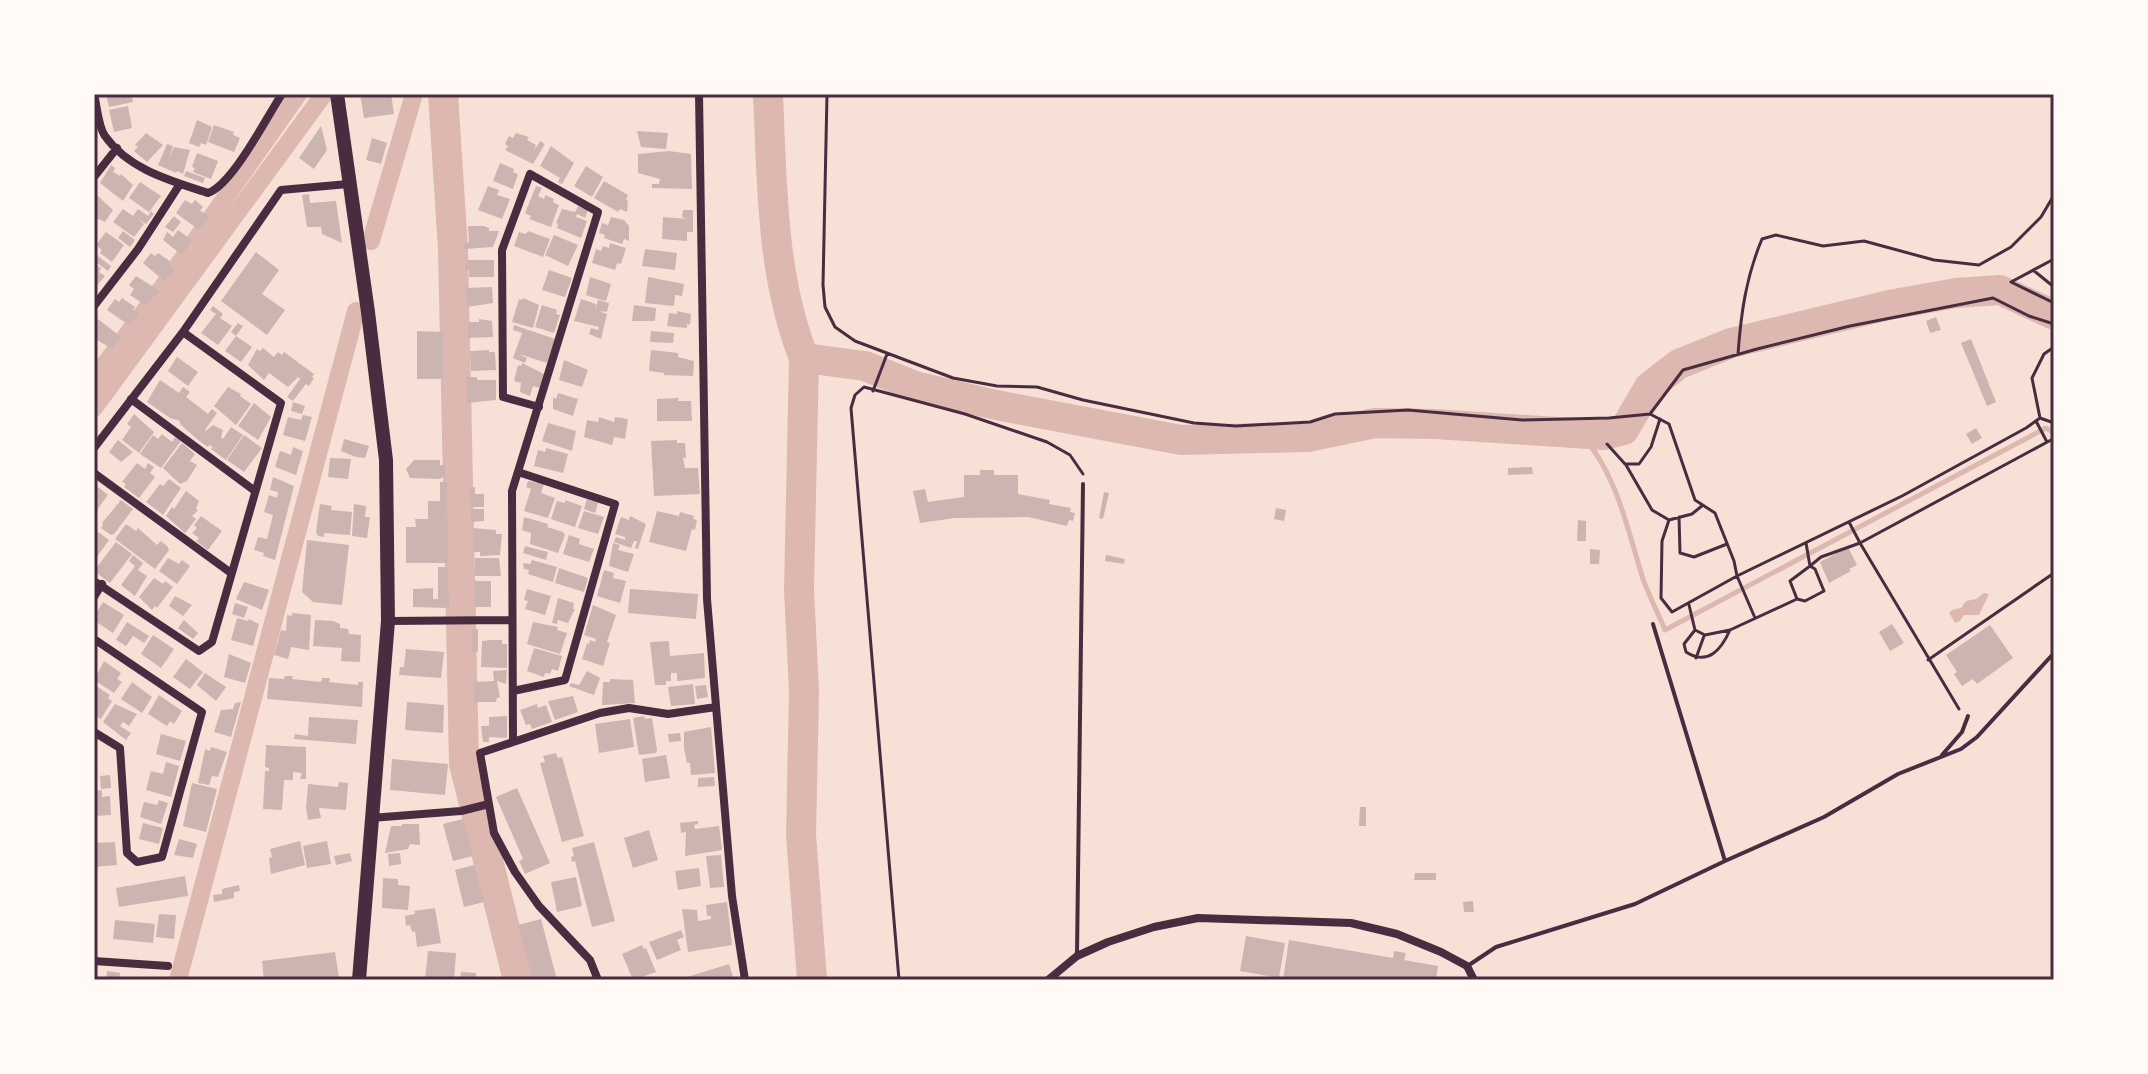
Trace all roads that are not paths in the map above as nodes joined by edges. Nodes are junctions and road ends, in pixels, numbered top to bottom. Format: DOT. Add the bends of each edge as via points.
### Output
graph roads {
  1 [pos="94,94"];
  2 [pos="282,94"];
  3 [pos="699,94"];
  4 [pos="337,95"];
  5 [pos="117,148"];
  6 [pos="94,177"];
  7 [pos="180,184"];
  8 [pos="348,184"];
  9 [pos="94,306"];
  10 [pos="183,332"];
  11 [pos="131,399"];
  12 [pos="539,407"];
  13 [pos="94,448"];
  14 [pos="518,472"];
  15 [pos="94,473"];
  16 [pos="1083,484"];
  17 [pos="255,491"];
  18 [pos="231,573"];
  19 [pos="98,582"];
  20 [pos="94,597"];
  21 [pos="512,620"];
  22 [pos="388,621"];
  23 [pos="1653,624"];
  24 [pos="94,639"];
  25 [pos="2054,653"];
  26 [pos="513,691"];
  27 [pos="716,707"];
  28 [pos="1968,716"];
  29 [pos="94,732"];
  30 [pos="513,742"];
  31 [pos="1940,757"];
  32 [pos="489,804"];
  33 [pos="371,818"];
  34 [pos="1725,861"];
  35 [pos="1077,956"];
  36 [pos="94,961"];
  37 [pos="168,966"];
  38 [pos="1467,966"];
  39 [pos="359,980"];
  40 [pos="598,980"];
  41 [pos="745,980"];
  42 [pos="1048,980"];
  43 [pos="1474,980"];
  1 -- 5 [label="street" via="103,135"];
  2 -- 7 [label="street" via="218,189 208,193"];
  3 -- 27 [label="street" via="707,599"];
  4 -- 8 [label="main road"];
  5 -- 6 [label="street"];
  5 -- 7 [label="street" via="142,169"];
  7 -- 9 [label="street"];
  8 -- 10 [label="street" via="281,190"];
  8 -- 22 [label="main road" via="386,460"];
  10 -- 11 [label="street"];
  10 -- 17 [label="street" via="281,403"];
  11 -- 13 [label="street"];
  11 -- 17 [label="street"];
  12 -- 12 [label="street" via="503,397 502,250 530,174 598,212"];
  12 -- 14 [label="street"];
  14 -- 21 [label="street" via="512,491"];
  14 -- 26 [label="street" via="615,504 565,680"];
  15 -- 18 [label="street"];
  16 -- 35 [label="lane"];
  17 -- 18 [label="street"];
  18 -- 19 [label="street" via="212,642 199,651"];
  19 -- 20 [label="street"];
  21 -- 22 [label="street"];
  21 -- 26 [label="street"];
  22 -- 33 [label="main road"];
  23 -- 34 [label="lane"];
  24 -- 29 [label="street" via="202,712 162,857 137,862 127,853 120,748"];
  25 -- 31 [label="lane" via="1977,737"];
  26 -- 30 [label="street"];
  27 -- 30 [label="street" via="668,714 629,708"];
  27 -- 41 [label="street" via="732,896"];
  28 -- 31 [label="lane" via="1962,732"];
  30 -- 32 [label="street" via="480,753"];
  31 -- 34 [label="lane"];
  32 -- 33 [label="street"];
  32 -- 40 [label="street" via="494,833 515,872 590,960"];
  33 -- 39 [label="main road"];
  34 -- 38 [label="lane" via="1635,904 1496,947"];
  35 -- 38 [label="street" via="1154,927 1210,918 1351,923 1397,934"];
  35 -- 42 [label="street"];
  36 -- 37 [label="street"];
  38 -- 43 [label="street"];
}
